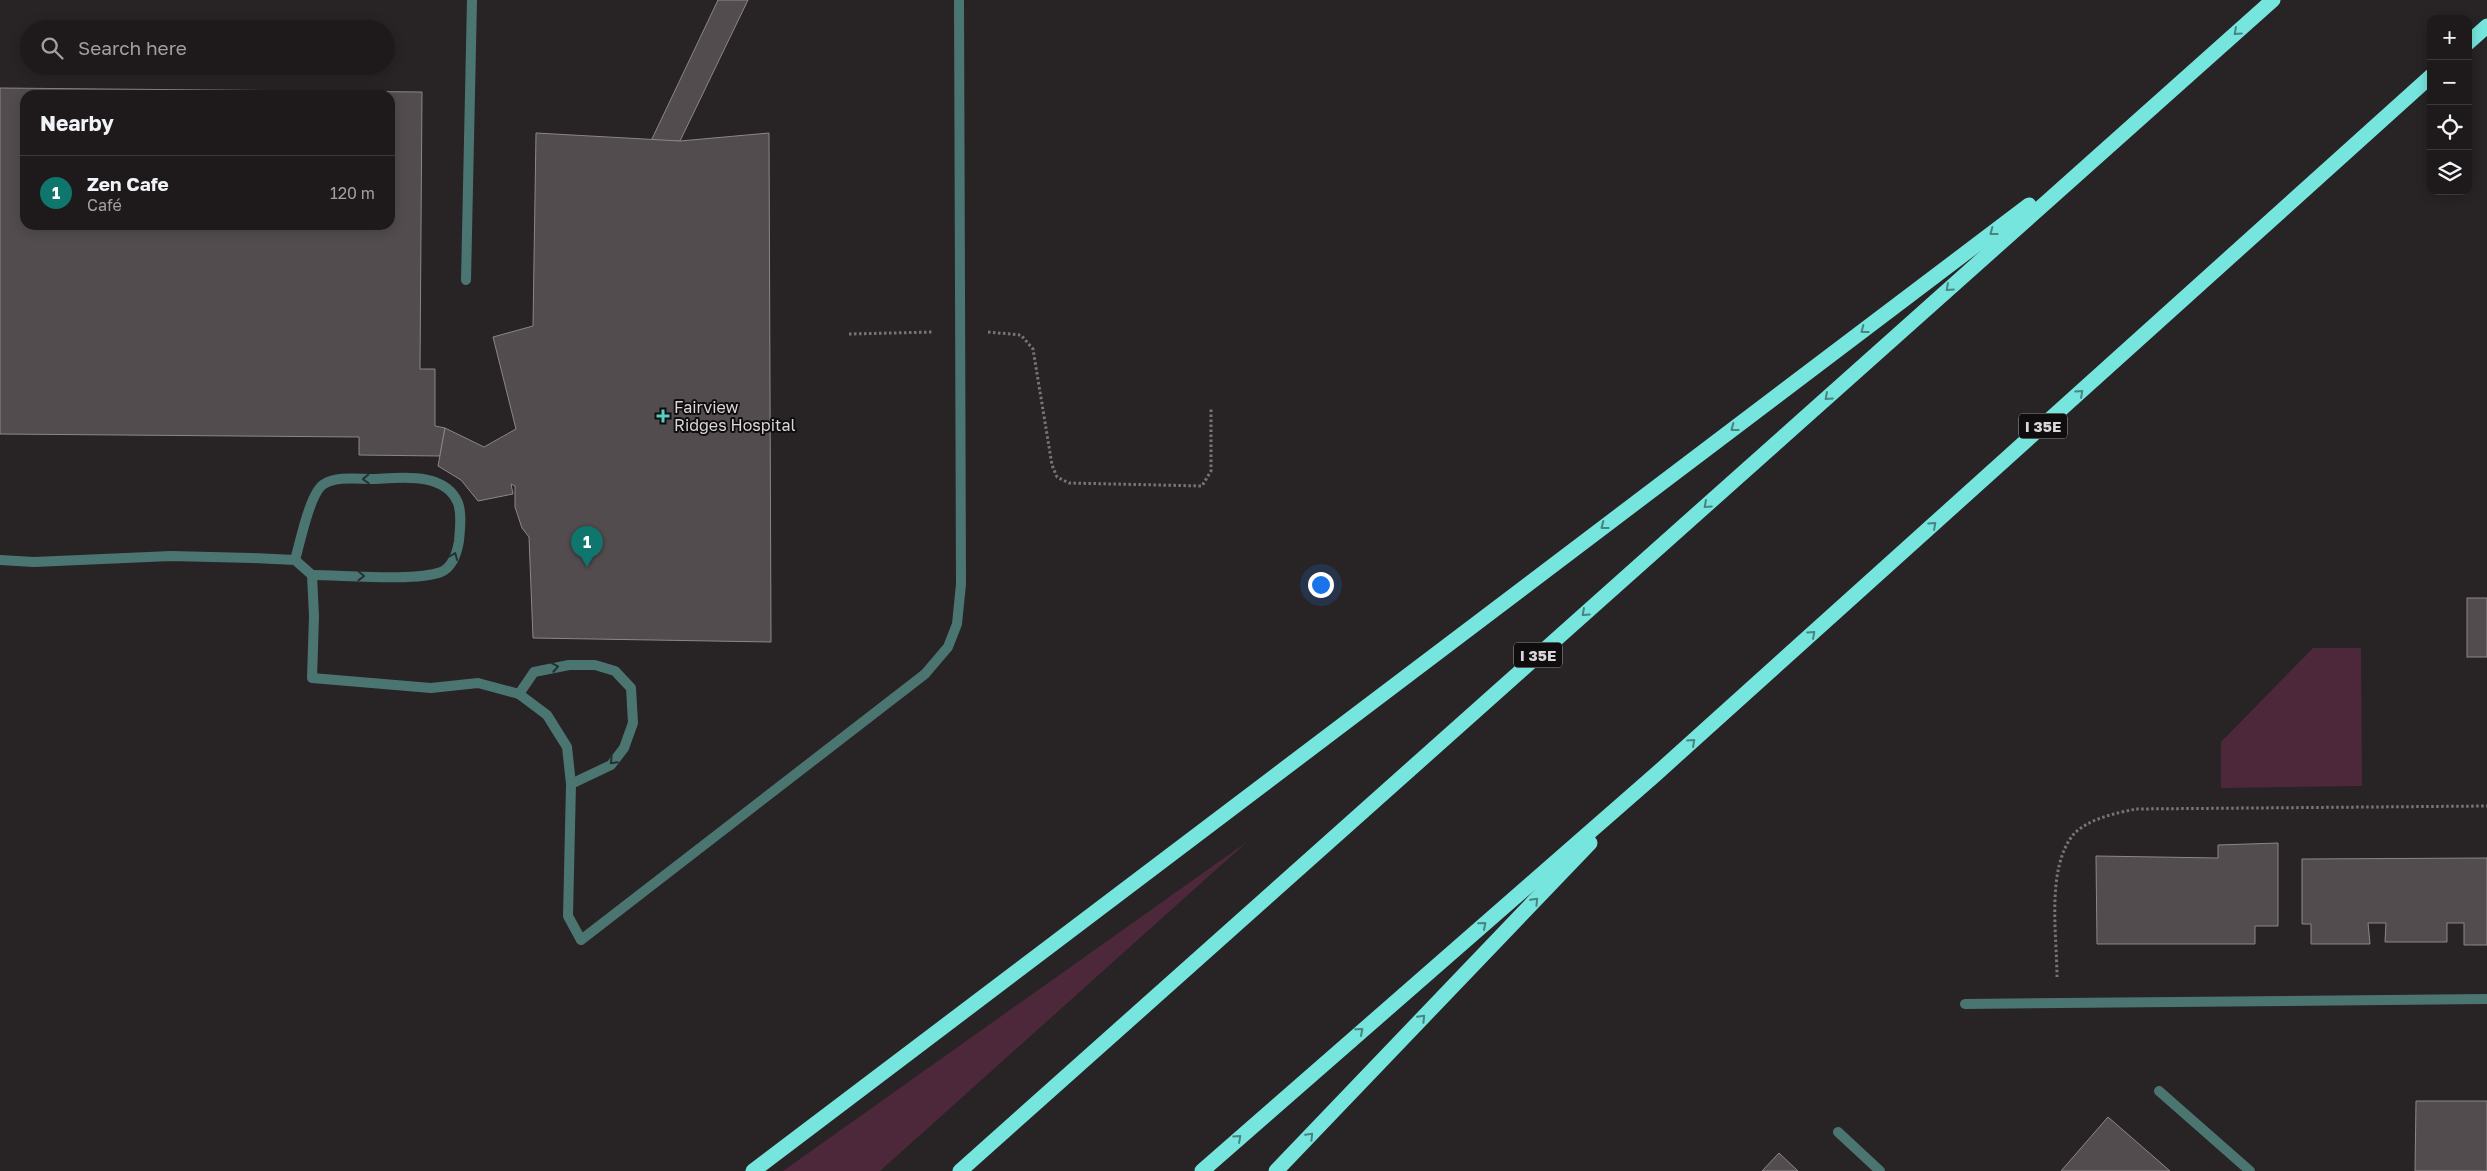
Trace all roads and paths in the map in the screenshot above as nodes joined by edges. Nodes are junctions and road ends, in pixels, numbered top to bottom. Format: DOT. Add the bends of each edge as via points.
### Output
graph roads {
  1 [pos="472,0"];
  2 [pos="959,0"];
  3 [pos="2274,0"];
  4 [pos="2487,26"];
  5 [pos="2472,39"];
  6 [pos="2427,80"];
  7 [pos="2116,140"];
  8 [pos="466,280"];
  9 [pos="960,332"];
  10 [pos="848,334"];
  11 [pos="1211,408"];
  12 [pos="0,560"];
  13 [pos="295,560"];
  14 [pos="312,575"];
  15 [pos="519,694"];
  16 [pos="1655,775"];
  17 [pos="571,784"];
  18 [pos="2487,806"];
  19 [pos="2487,1000"];
  20 [pos="2058,1003"];
  21 [pos="1965,1004"];
  22 [pos="2159,1091"];
  23 [pos="1838,1132"];
  24 [pos="753,1171"];
  25 [pos="960,1171"];
  26 [pos="1202,1171"];
  27 [pos="1276,1171"];
  28 [pos="1880,1171"];
  29 [pos="2250,1171"];
  1 -- 8 [label="lane"];
  2 -- 9 [label="lane"];
  3 -- 7 [label="highway, I 35E, one-way"];
  4 -- 5 [label="highway"];
  16 -- 6 [label="highway, I 35E, one-way"];
  7 -- 24 [label="highway, one-way"];
  7 -- 25 [label="highway, I 35E, one-way"];
  9 -- 10 [label="path"];
  9 -- 11 [label="path" via="1021,335 1033,349 1052,465 1057,477 1069,483 1202,486 1211,471"];
  9 -- 17 [label="lane" via="961,584 957,624 948,646 925,674 581,940 568,916"];
  12 -- 13 [label="lane" via="34,562 171,556"];
  13 -- 14 [label="lane"];
  14 -- 13 [label="lane, one-way" via="414,576 441,572 453,562 458,546 458,503 435,481 415,477 339,480 324,484 314,494"];
  14 -- 15 [label="lane" via="312,678 431,688 478,683"];
  15 -- 17 [label="lane" via="547,715 567,747"];
  15 -- 17 [label="lane, one-way" via="534,672 569,665 595,665 615,671 631,688 633,723 624,748 612,765"];
  26 -- 16 [label="highway, I 35E, one-way"];
  27 -- 16 [label="highway, one-way"];
  18 -- 20 [label="path" via="2136,809 2102,817 2074,834 2059,860 2056,891"];
  19 -- 20 [label="lane"];
  20 -- 21 [label="lane"];
  22 -- 29 [label="lane"];
  23 -- 28 [label="lane"];
}
